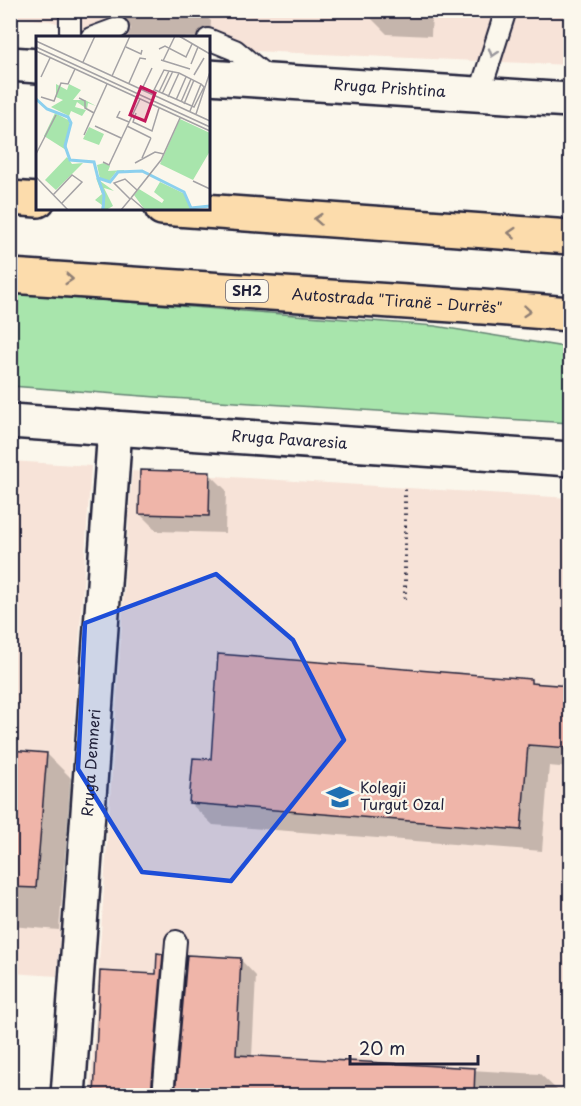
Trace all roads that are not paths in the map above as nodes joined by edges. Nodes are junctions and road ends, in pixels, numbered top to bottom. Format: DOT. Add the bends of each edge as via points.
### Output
graph roads {
  1 [pos="70,10"];
  2 [pos="506,10"];
  3 [pos="118,28"];
  4 [pos="70,36"];
  5 [pos="96,36"];
  6 [pos="210,39"];
  7 [pos="10,64"];
  8 [pos="36,66"];
  9 [pos="210,77"];
  10 [pos="273,81"];
  11 [pos="479,94"];
  12 [pos="570,100"];
  13 [pos="10,198"];
  14 [pos="36,200"];
  15 [pos="190,210"];
  16 [pos="570,237"];
  17 [pos="10,276"];
  18 [pos="570,315"];
  19 [pos="10,421"];
  20 [pos="115,428"];
  21 [pos="570,459"];
  22 [pos="176,941"];
  23 [pos="68,1095"];
  24 [pos="163,1095"];
  1 -- 4 [label="lane"];
  2 -- 11 [label="lane, one-way"];
  3 -- 5 [label="lane"];
  6 -- 10 [label="lane" via="235,50"];
  7 -- 8 [label="main road"];
  9 -- 10 [label="main road, Rruga Prishtina"];
  10 -- 11 [label="main road, Rruga Prishtina"];
  11 -- 12 [label="main road, Rruga Prishtina"];
  13 -- 14 [label="highway"];
  16 -- 15 [label="highway, one-way"];
  17 -- 18 [label="highway, Autostrada \"Tiranë - Durrës\" / SH2, one-way"];
  19 -- 20 [label="main road, Rruga Pavaresia"];
  20 -- 21 [label="main road, Rruga Pavaresia"];
  20 -- 23 [label="main road, Rruga Demneri"];
  22 -- 24 [label="lane"];
}
